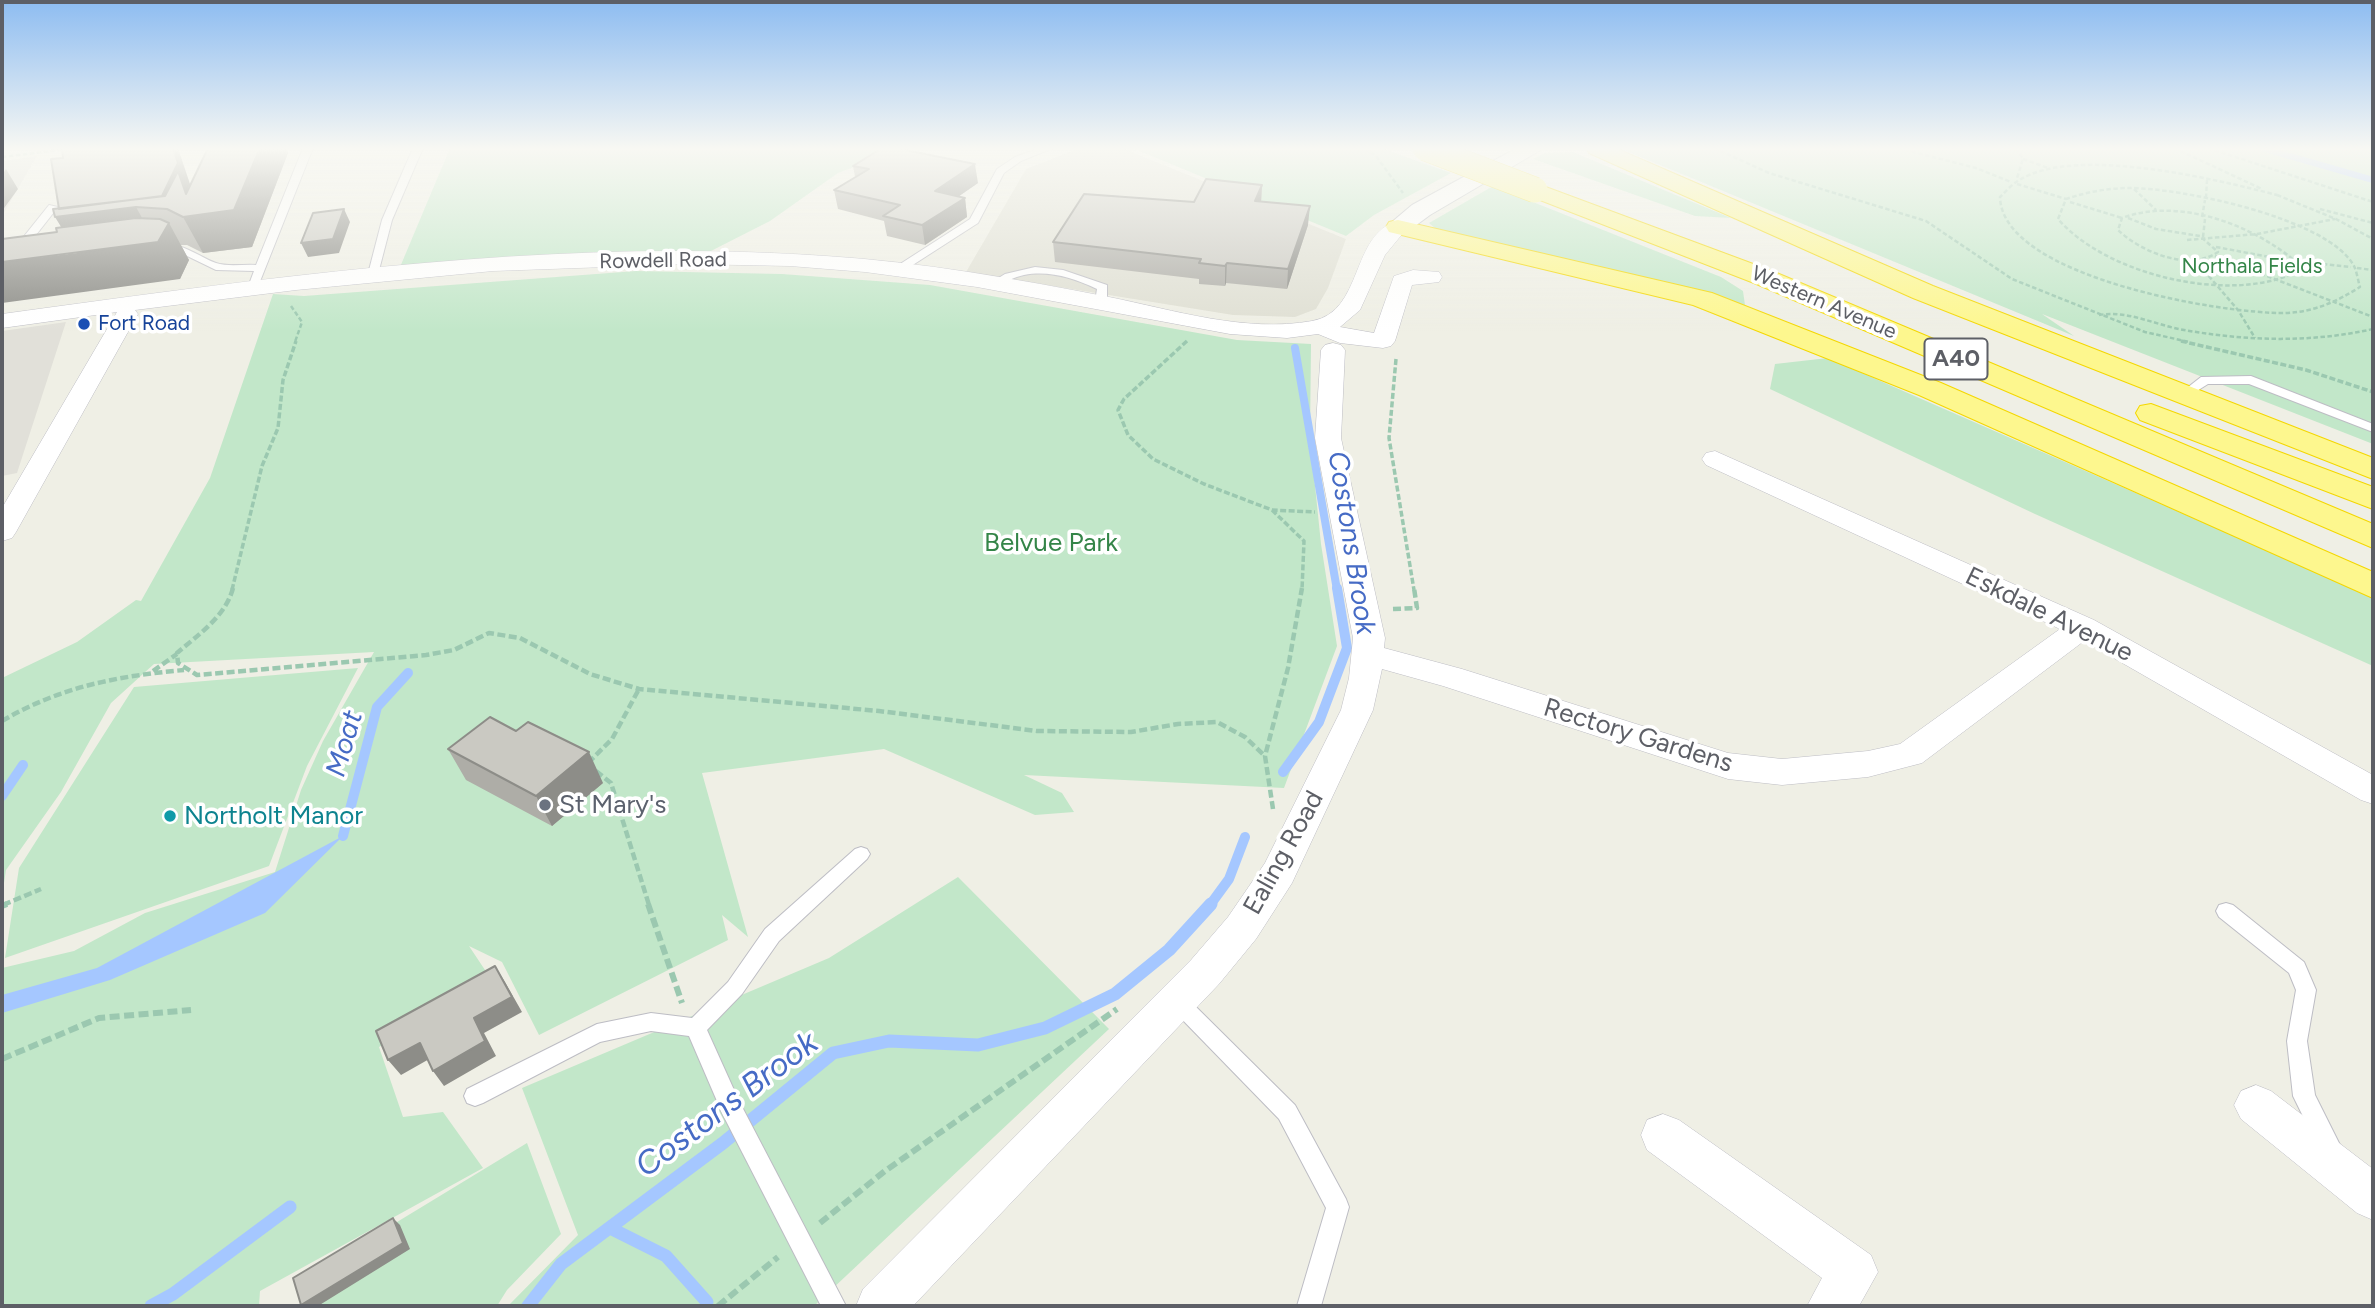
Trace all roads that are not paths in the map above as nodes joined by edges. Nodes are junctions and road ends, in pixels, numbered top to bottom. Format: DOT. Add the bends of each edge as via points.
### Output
graph roads {
  1 [pos="51,209"];
  2 [pos="283,209"];
  3 [pos="392,209"];
  4 [pos="980,209"];
  5 [pos="1421,209"];
  6 [pos="1604,209"];
  7 [pos="1619,209"];
  8 [pos="1735,209"];
  9 [pos="1398,228"];
  10 [pos="175,238"];
  11 [pos="35,246"];
  12 [pos="21,247"];
  13 [pos="156,249"];
  14 [pos="169,249"];
  15 [pos="10,261"];
  16 [pos="901,268"];
  17 [pos="373,274"];
  18 [pos="1431,276"];
  19 [pos="256,277"];
  20 [pos="127,314"];
  21 [pos="2,321"];
  22 [pos="1331,337"];
  23 [pos="1934,349"];
  24 [pos="2184,395"];
  25 [pos="2151,413"];
  26 [pos="2373,428"];
  27 [pos="1715,459"];
  28 [pos="2373,469"];
  29 [pos="2373,499"];
  30 [pos="2373,509"];
  31 [pos="2,531"];
  32 [pos="2373,537"];
  33 [pos="2373,559"];
  34 [pos="2373,586"];
  35 [pos="2083,627"];
  36 [pos="1368,655"];
  37 [pos="2373,791"];
  38 [pos="862,854"];
  39 [pos="2226,911"];
  40 [pos="1176,1000"];
  41 [pos="696,1028"];
  42 [pos="475,1096"];
  43 [pos="2256,1105"];
  44 [pos="1663,1135"];
  45 [pos="2358,1185"];
  46 [pos="834,1306"];
  47 [pos="880,1306"];
  48 [pos="1309,1306"];
  49 [pos="1831,1306"];
  1 -- 12 [label="lane"];
  2 -- 19 [label="lane"];
  3 -- 17 [label="lane"];
  4 -- 16 [label="lane" via="974,221"];
  5 -- 9 [label="street"];
  6 -- 23 [label="highway, Western Avenue / A40"];
  7 -- 25 [label="highway, Western Avenue / A40" via="1785,265"];
  8 -- 24 [label="highway" via="1923,292"];
  9 -- 22 [label="street" via="1374,255 1354,307 1341,318"];
  9 -- 34 [label="highway" via="1702,299 1930,389"];
  10 -- 14 [label="lane"];
  11 -- 12 [label="lane"];
  12 -- 15 [label="lane"];
  13 -- 14 [label="lane"];
  14 -- 19 [label="lane"];
  16 -- 17 [label="street, Rowdell Road" via="791,260 679,259"];
  16 -- 22 [label="street, Rowdell Road" via="1256,329"];
  17 -- 19 [label="street, Rowdell Road"];
  18 -- 22 [label="street" via="1402,281 1383,341"];
  19 -- 21 [label="street, Rowdell Road"];
  20 -- 31 [label="street"];
  22 -- 36 [label="street, Ealing Road" via="1328,438 1364,610"];
  23 -- 32 [label="highway, Western Avenue / A40"];
  23 -- 33 [label="highway, A40"];
  24 -- 26 [label="lane" via="2205,380 2251,380"];
  24 -- 28 [label="highway"];
  25 -- 29 [label="highway, A40"];
  25 -- 30 [label="highway, Western Avenue / A40"];
  27 -- 35 [label="street, Eskdale Avenue"];
  35 -- 36 [label="street, Rectory Gardens" via="1910,754 1868,764 1782,772 1728,766"];
  35 -- 37 [label="street, Eskdale Avenue"];
  36 -- 40 [label="street, Ealing Road" via="1357,710 1279,872 1242,928"];
  38 -- 41 [label="lane" via="772,936 735,988"];
  39 -- 45 [label="lane" via="2297,968 2306,990 2297,1041 2304,1096"];
  40 -- 47 [label="street, Ealing Road"];
  40 -- 48 [label="lane" via="1287,1112 1338,1207"];
  41 -- 42 [label="lane" via="651,1022 597,1033"];
  41 -- 46 [label="lane" via="731,1108"];
  43 -- 45 [label="street"];
  44 -- 49 [label="street" via="1854,1272"];
}
